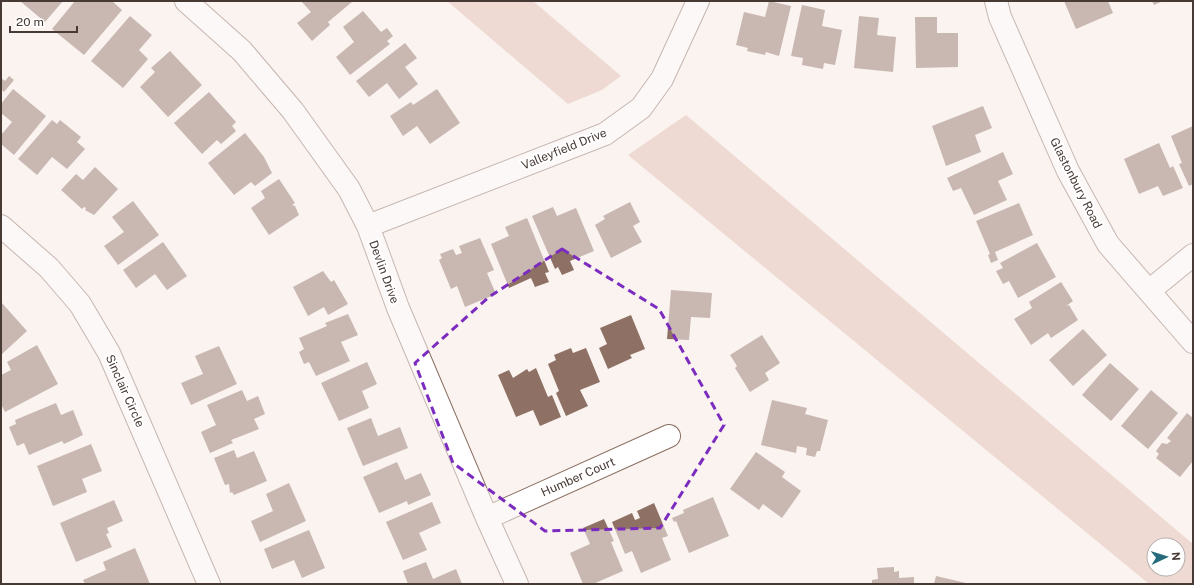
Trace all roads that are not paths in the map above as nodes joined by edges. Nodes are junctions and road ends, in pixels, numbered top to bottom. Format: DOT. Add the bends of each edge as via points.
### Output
graph roads {
  1 [pos="186,1"];
  2 [pos="698,1"];
  3 [pos="996,1"];
  4 [pos="1,226"];
  5 [pos="368,226"];
  6 [pos="1193,255"];
  7 [pos="1149,291"];
  8 [pos="1193,342"];
  9 [pos="669,436"];
  10 [pos="487,518"];
  11 [pos="208,584"];
  12 [pos="517,584"];
  1 -- 5 [label="street, Devlin Drive" via="242,51 293,111 349,189"];
  2 -- 5 [label="street, Valleyfield Drive" via="662,79 641,108 606,134"];
  3 -- 7 [label="street, Glastonbury Road" via="1000,18 1068,171 1108,244"];
  4 -- 11 [label="street, Sinclair Circle" via="49,268 80,304 109,353"];
  5 -- 10 [label="street, Devlin Drive" via="398,308"];
  6 -- 7 [label="street"];
  7 -- 8 [label="street, Glastonbury Road"];
  9 -- 10 [label="street, Humber Court"];
  10 -- 12 [label="street, Devlin Drive"];
}
